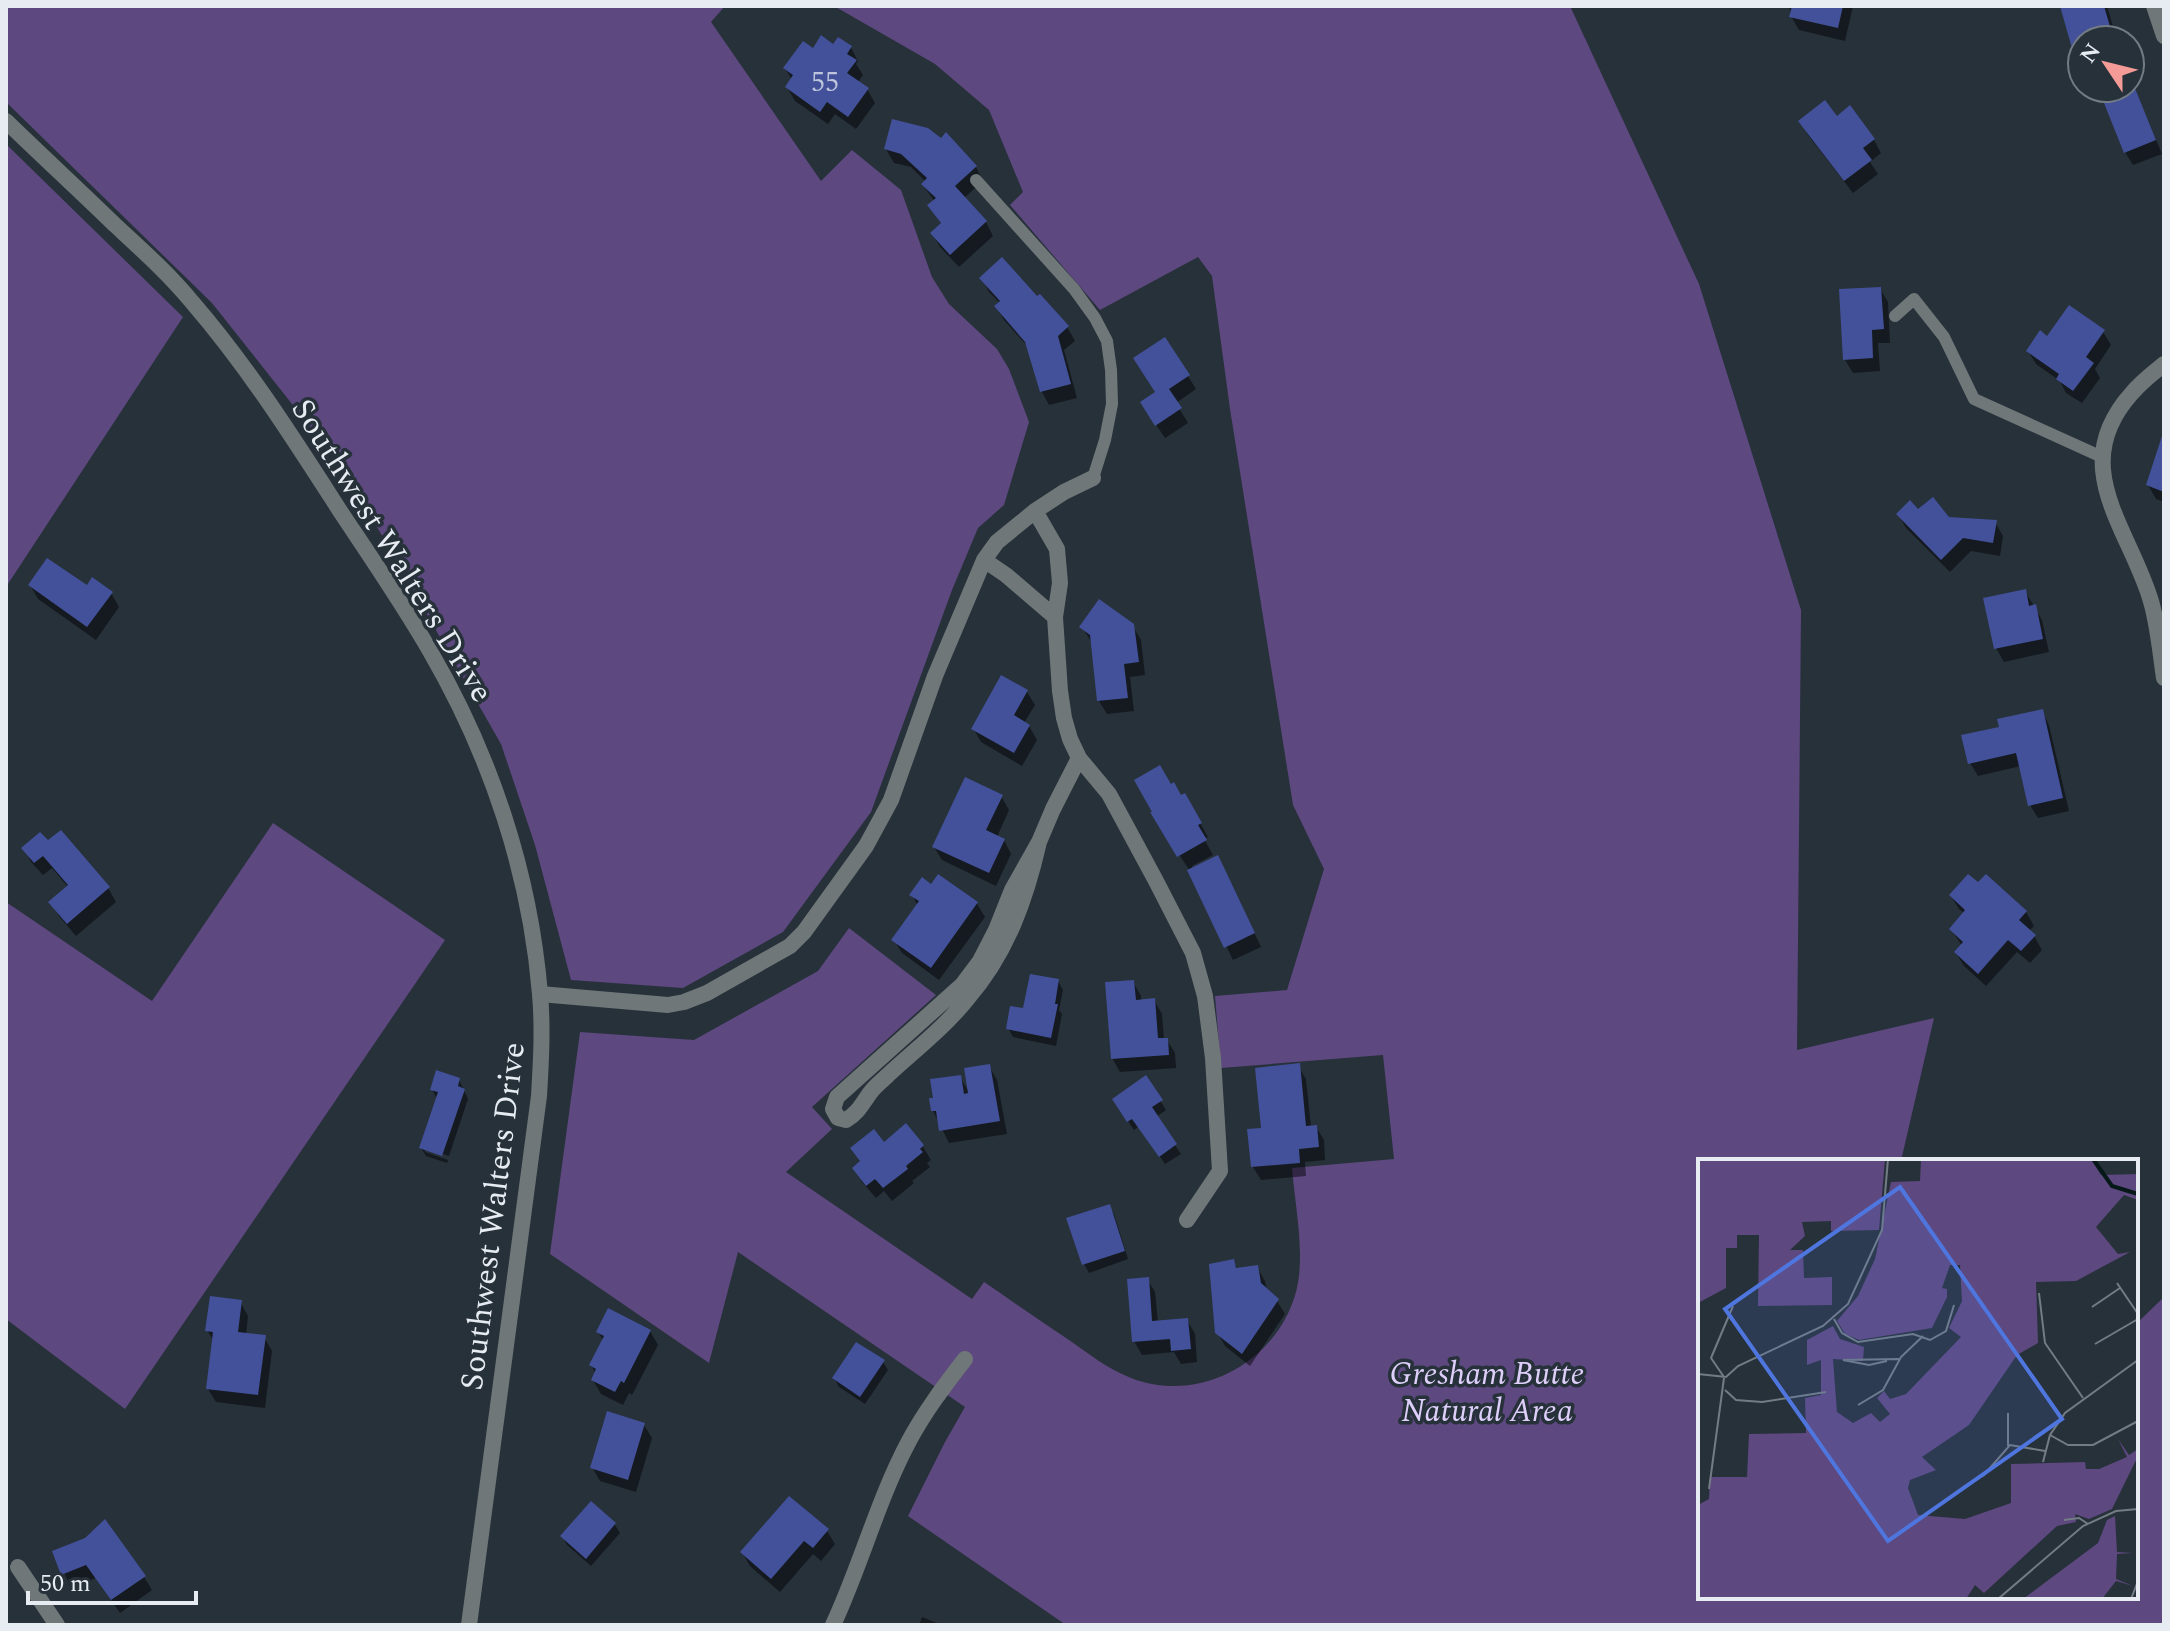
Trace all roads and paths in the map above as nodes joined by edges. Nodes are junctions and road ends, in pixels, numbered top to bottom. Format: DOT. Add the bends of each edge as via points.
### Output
graph roads {
  1 [pos="2154,6"];
  2 [pos="2164,36"];
  3 [pos="6,121"];
  4 [pos="976,180"];
  5 [pos="1895,316"];
  6 [pos="2164,364"];
  7 [pos="2102,457"];
  8 [pos="1093,478"];
  9 [pos="1035,511"];
  10 [pos="984,560"];
  11 [pos="1055,617"];
  12 [pos="2164,678"];
  13 [pos="1079,758"];
  14 [pos="1039,842"];
  15 [pos="540,994"];
  16 [pos="1187,1220"];
  17 [pos="965,1359"];
  18 [pos="18,1567"];
  19 [pos="57,1625"];
  20 [pos="469,1625"];
  21 [pos="833,1625"];
  1 -- 2 [label="street"];
  3 -- 15 [label="street, Southwest Walters Drive" via="164,271 241,362 429,650 498,796 525,901"];
  4 -- 8 [label="lane" via="1074,289 1107,341 1112,404"];
  5 -- 7 [label="lane" via="1914,299 1944,337 1974,399"];
  6 -- 7 [label="street" via="2131,393 2113,419"];
  7 -- 12 [label="street" via="2112,507 2150,599"];
  8 -- 9 [label="street"];
  9 -- 10 [label="street"];
  9 -- 11 [label="street" via="1057,549"];
  10 -- 11 [label="street"];
  10 -- 15 [label="street" via="891,800 866,846 790,946 684,1002"];
  11 -- 13 [label="street" via="1064,718"];
  13 -- 14 [label="street"];
  13 -- 16 [label="street" via="1109,794 1156,881 1193,953 1205,996 1220,1171"];
  14 -- 14 [label="street" via="980,961 962,985 837,1097 833,1109 838,1118 855,1114 871,1091 949,1019 986,976 1018,916"];
  15 -- 20 [label="street, Southwest Walters Drive" via="539,1096"];
  17 -- 21 [label="street" via="909,1441"];
  18 -- 19 [label="street"];
}
